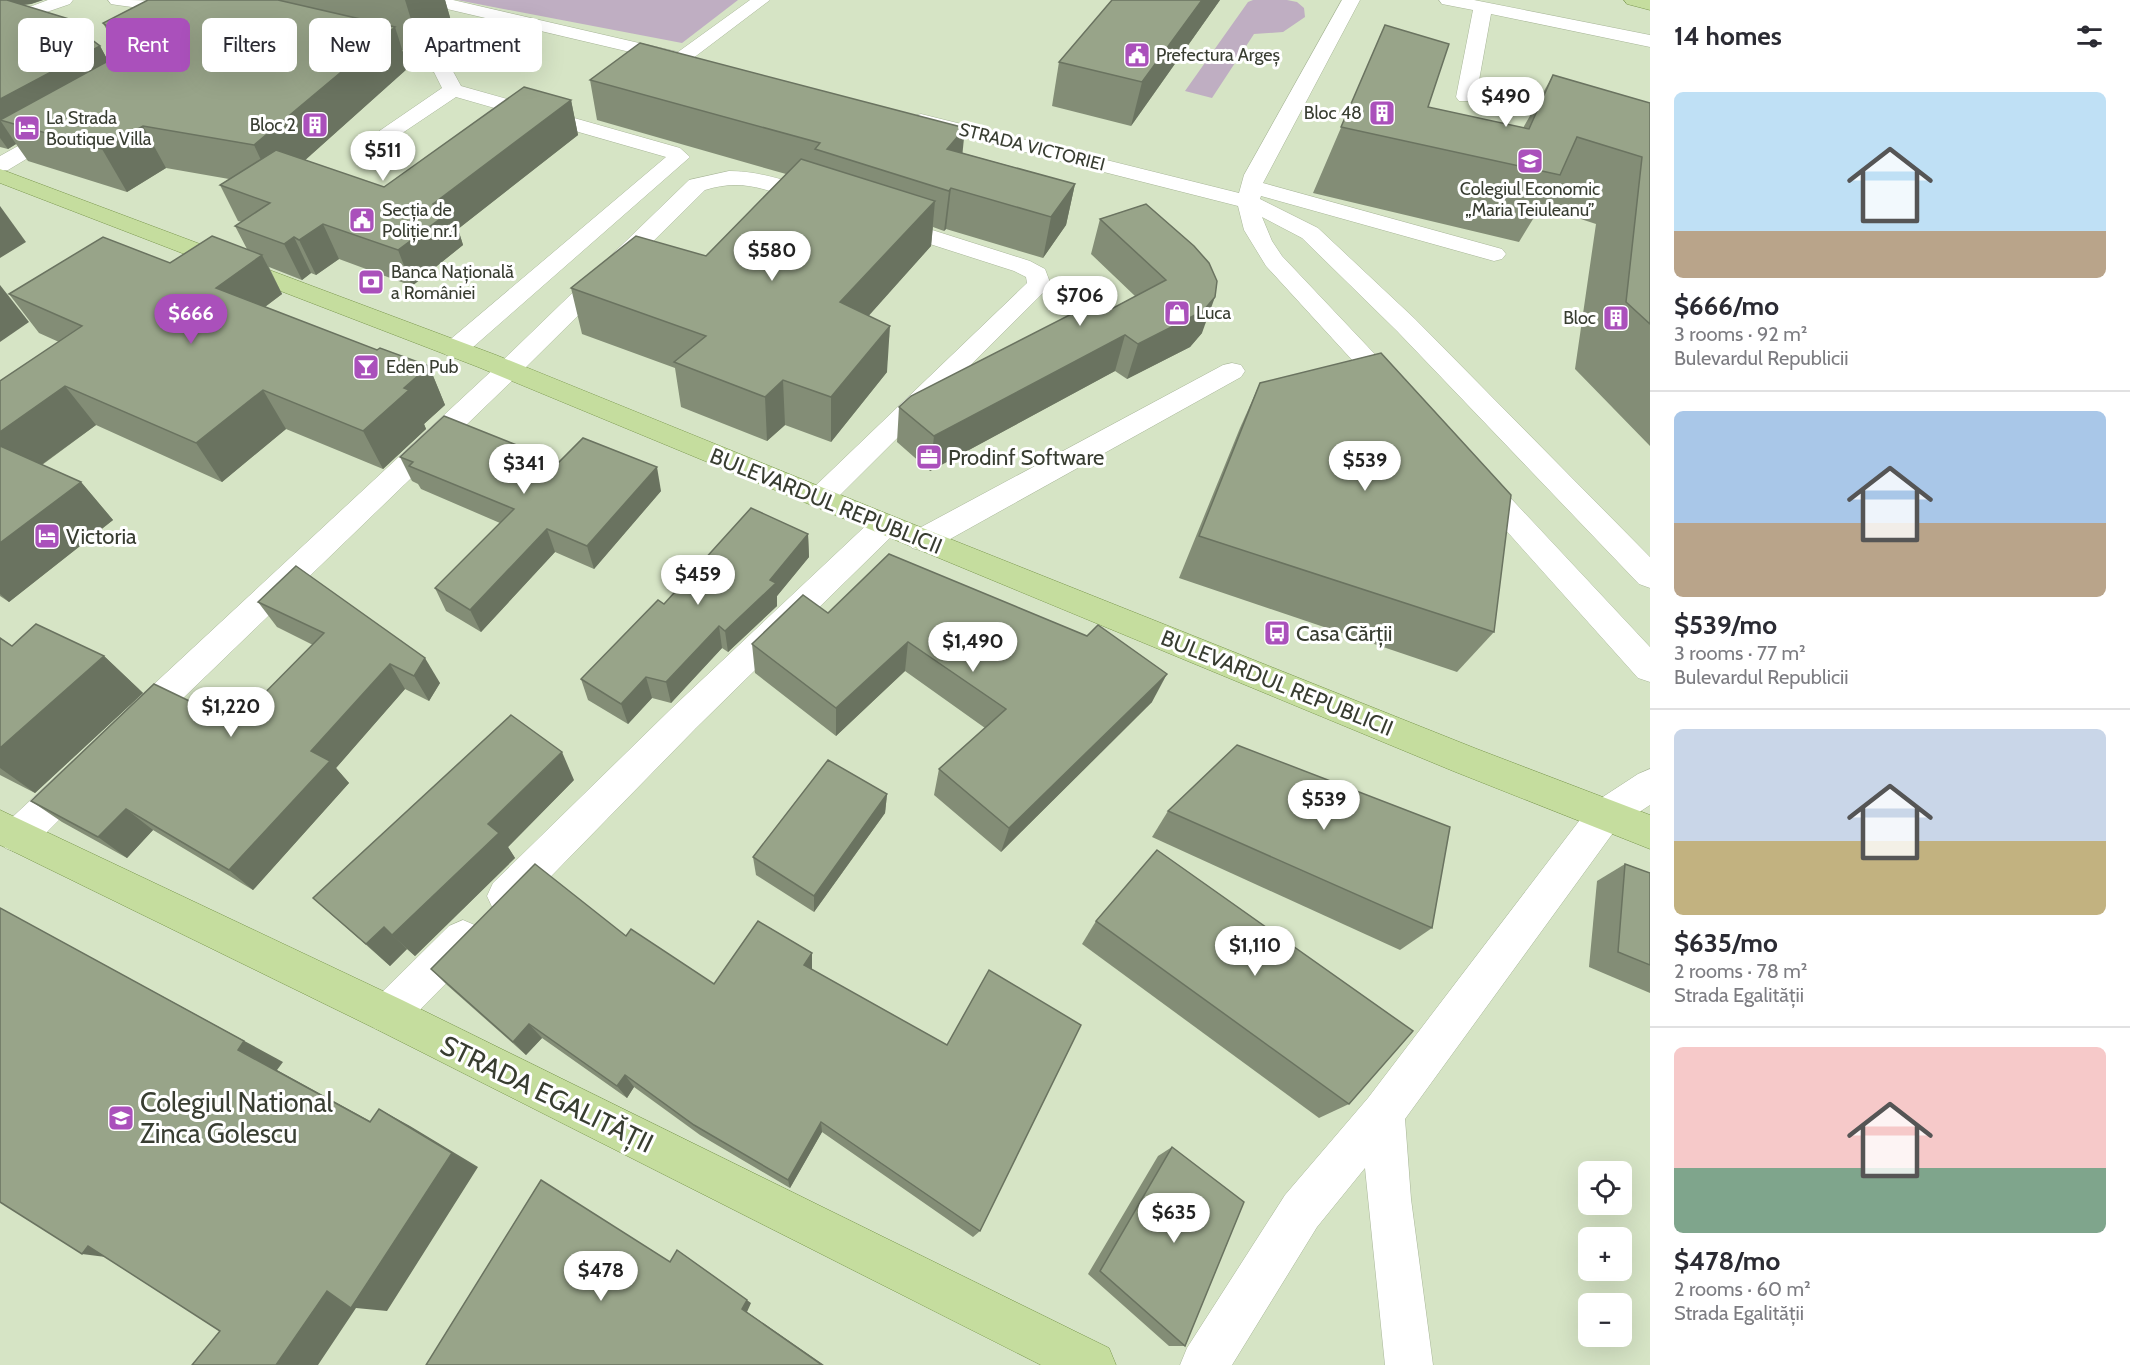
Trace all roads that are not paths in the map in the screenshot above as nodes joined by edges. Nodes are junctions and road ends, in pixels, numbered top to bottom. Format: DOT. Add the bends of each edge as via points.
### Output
graph roads {
  1 [pos="64,0"];
  2 [pos="117,0"];
  3 [pos="430,0"];
  4 [pos="761,0"];
  5 [pos="1351,0"];
  6 [pos="1448,0"];
  7 [pos="1633,0"];
  8 [pos="1650,6"];
  9 [pos="1483,7"];
  10 [pos="199,11"];
  11 [pos="0,14"];
  12 [pos="1650,41"];
  13 [pos="391,55"];
  14 [pos="681,58"];
  15 [pos="704,64"];
  16 [pos="453,90"];
  17 [pos="1466,97"];
  18 [pos="902,115"];
  19 [pos="83,118"];
  20 [pos="376,142"];
  21 [pos="0,165"];
  22 [pos="0,175"];
  23 [pos="1250,195"];
  24 [pos="835,205"];
  25 [pos="868,216"];
  26 [pos="1494,254"];
  27 [pos="455,349"];
  28 [pos="508,370"];
  29 [pos="1232,371"];
  30 [pos="1410,407"];
  31 [pos="1465,468"];
  32 [pos="820,498"];
  33 [pos="885,525"];
  34 [pos="923,540"];
  35 [pos="1650,576"];
  36 [pos="1650,669"];
  37 [pos="120,738"];
  38 [pos="94,763"];
  39 [pos="1650,785"];
  40 [pos="1605,816"];
  41 [pos="9,832"];
  42 [pos="1650,832"];
  43 [pos="388,1014"];
  44 [pos="1383,1113"];
  45 [pos="1092,1365"];
  46 [pos="1204,1365"];
  47 [pos="1408,1365"];
  1 -- 11 [label="street" via="35,11"];
  2 -- 10 [label="street"];
  3 -- 14 [label="street"];
  4 -- 14 [label="street"];
  5 -- 23 [label="street"];
  6 -- 9 [label="street"];
  7 -- 8 [label="main road"];
  9 -- 12 [label="street"];
  9 -- 17 [label="street"];
  13 -- 16 [label="street" via="442,68"];
  14 -- 15 [label="street"];
  16 -- 20 [label="street"];
  16 -- 27 [label="street" via="673,152 679,157"];
  18 -- 23 [label="street, STRADA VICTORIEI"];
  19 -- 21 [label="street"];
  22 -- 27 [label="main road, BULEVARDUL REPUBLICII"];
  23 -- 26 [label="street"];
  23 -- 30 [label="street" via="1250,219 1274,261"];
  23 -- 35 [label="street" via="1310,233 1406,325"];
  24 -- 28 [label="street" via="746,176 718,177 697,185"];
  25 -- 32 [label="street" via="1022,266 1037,274 1040,285"];
  27 -- 28 [label="main road, BULEVARDUL REPUBLICII"];
  28 -- 32 [label="main road, BULEVARDUL REPUBLICII"];
  28 -- 37 [label="street"];
  29 -- 34 [label="street"];
  31 -- 36 [label="street"];
  32 -- 33 [label="main road, BULEVARDUL REPUBLICII"];
  33 -- 34 [label="main road, BULEVARDUL REPUBLICII"];
  33 -- 43 [label="street" via="684,718"];
  34 -- 40 [label="main road, BULEVARDUL REPUBLICII"];
  38 -- 41 [label="street"];
  39 -- 40 [label="street"];
  40 -- 42 [label="main road, BULEVARDUL REPUBLICII"];
  40 -- 44 [label="street"];
  41 -- 43 [label="main road, STRADA EGALITĂȚII"];
  43 -- 45 [label="main road, STRADA EGALITĂȚII"];
  44 -- 46 [label="street" via="1301,1210"];
  44 -- 47 [label="street"];
}
